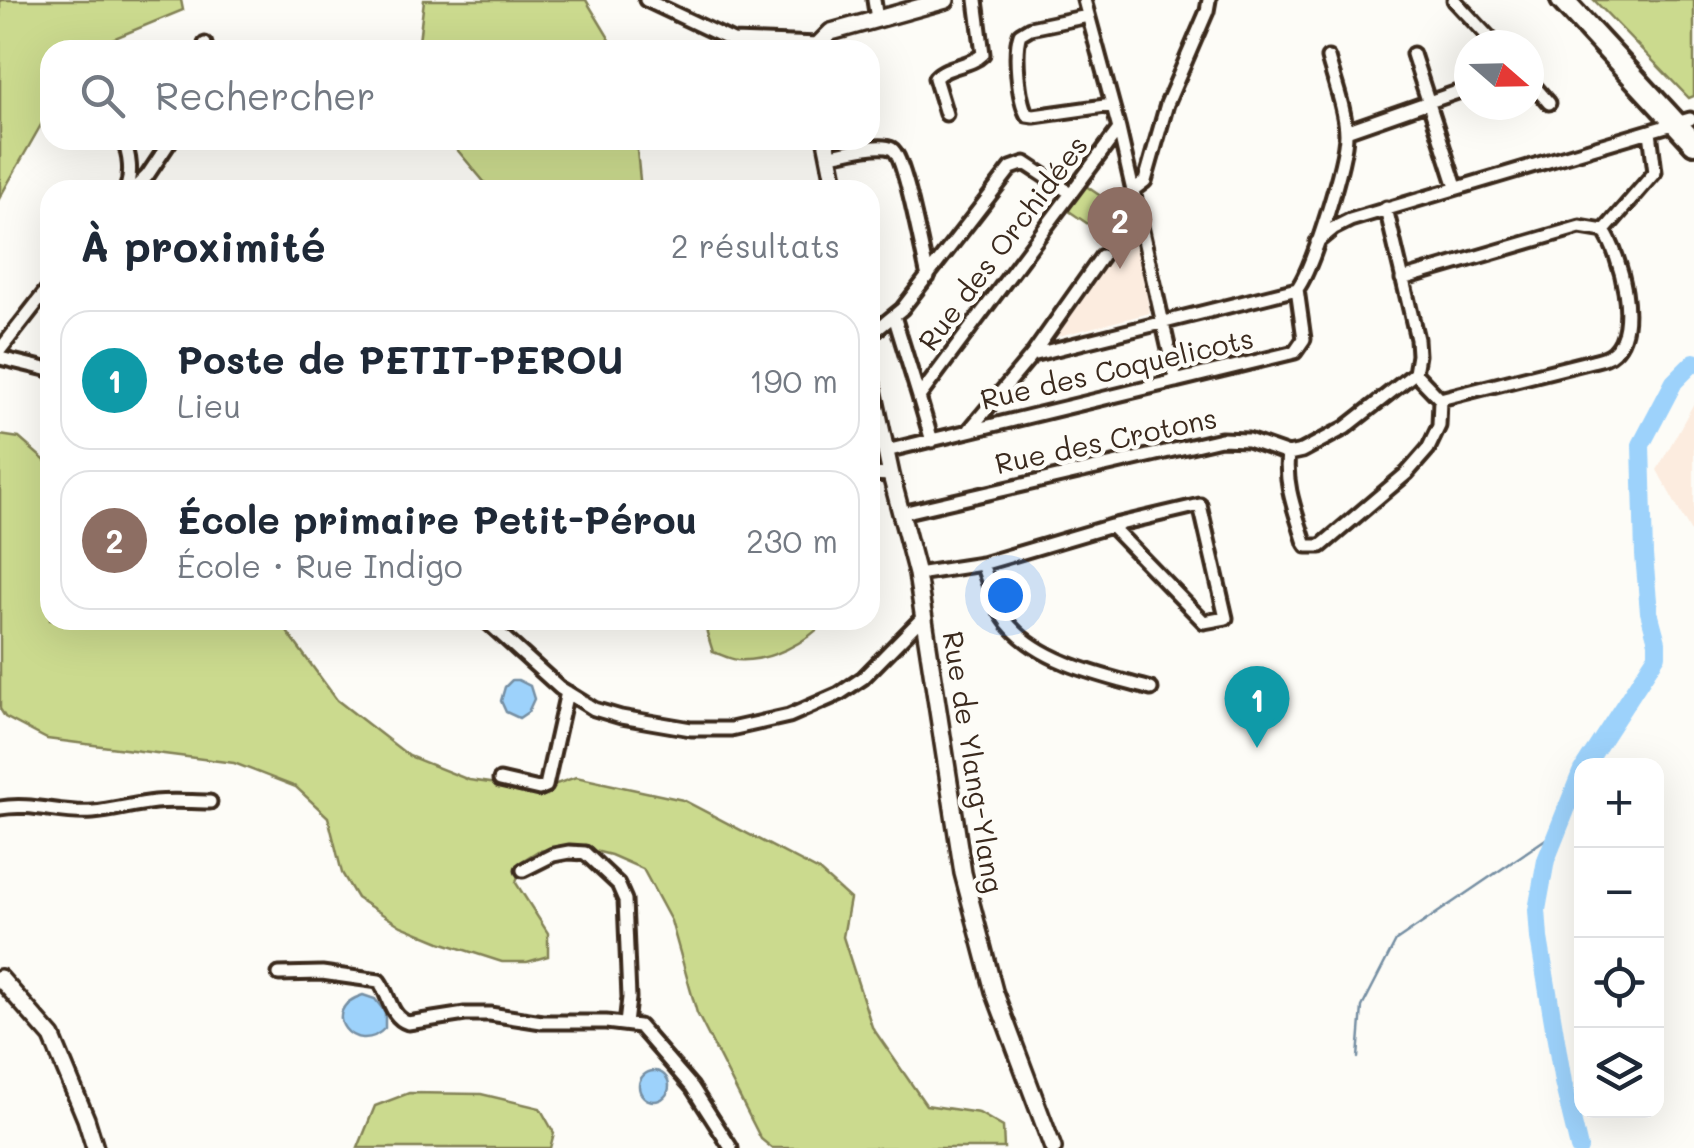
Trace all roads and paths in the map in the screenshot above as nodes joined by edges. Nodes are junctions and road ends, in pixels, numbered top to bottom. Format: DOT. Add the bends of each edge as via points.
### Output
graph roads {
  1 [pos="646,0"];
  2 [pos="874,0"];
  3 [pos="976,0"];
  4 [pos="1084,0"];
  5 [pos="1209,0"];
  6 [pos="1454,0"];
  7 [pos="1562,0"];
  8 [pos="1580,0"];
  9 [pos="938,1"];
  10 [pos="1088,16"];
  11 [pos="877,19"];
  12 [pos="1482,30"];
  13 [pos="731,40"];
  14 [pos="824,40"];
  15 [pos="1412,54"];
  16 [pos="1328,58"];
  17 [pos="1454,93"];
  18 [pos="1544,96"];
  19 [pos="1429,102"];
  20 [pos="1550,103"];
  21 [pos="1112,105"];
  22 [pos="946,114"];
  23 [pos="1686,122"];
  24 [pos="1119,129"];
  25 [pos="1346,131"];
  26 [pos="1650,132"];
  27 [pos="1694,143"];
  28 [pos="880,147"];
  29 [pos="126,150"];
  30 [pos="164,150"];
  31 [pos="828,150"];
  32 [pos="129,180"];
  33 [pos="141,180"];
  34 [pos="834,180"];
  35 [pos="1456,188"];
  36 [pos="1070,192"];
  37 [pos="1132,192"];
  38 [pos="1386,208"];
  39 [pos="1604,231"];
  40 [pos="1317,242"];
  41 [pos="1102,256"];
  42 [pos="928,277"];
  43 [pos="1402,280"];
  44 [pos="1297,289"];
  45 [pos="40,300"];
  46 [pos="894,316"];
  47 [pos="1162,321"];
  48 [pos="880,327"];
  49 [pos="0,354"];
  50 [pos="1032,355"];
  51 [pos="40,367"];
  52 [pos="1414,372"];
  53 [pos="1176,381"];
  54 [pos="919,397"];
  55 [pos="1440,399"];
  56 [pos="880,424"];
  57 [pos="970,430"];
  58 [pos="932,441"];
  59 [pos="886,452"];
  60 [pos="1288,454"];
  61 [pos="880,474"];
  62 [pos="891,475"];
  63 [pos="902,512"];
  64 [pos="1111,526"];
  65 [pos="982,564"];
  66 [pos="916,574"];
  67 [pos="924,616"];
  68 [pos="496,630"];
  69 [pos="1151,689"];
  70 [pos="566,692"];
  71 [pos="500,780"];
  72 [pos="210,802"];
  73 [pos="0,808"];
  74 [pos="524,870"];
  75 [pos="280,974"];
  76 [pos="0,978"];
  77 [pos="626,1024"];
  78 [pos="95,1148"];
  79 [pos="730,1148"];
  80 [pos="1054,1148"];
  1 -- 13 [label="street"];
  2 -- 11 [label="street"];
  3 -- 22 [label="street" via="983,54 935,78"];
  4 -- 10 [label="street"];
  5 -- 37 [label="street" via="1167,104 1146,181"];
  6 -- 12 [label="street"];
  7 -- 23 [label="highway"];
  8 -- 23 [label="highway"];
  9 -- 11 [label="street"];
  10 -- 21 [label="street"];
  10 -- 21 [label="street" via="1020,34 1024,111 1034,116"];
  11 -- 14 [label="street"];
  15 -- 19 [label="street"];
  16 -- 25 [label="street"];
  17 -- 19 [label="street"];
  18 -- 20 [label="street"];
  19 -- 25 [label="street"];
  19 -- 35 [label="street"];
  21 -- 24 [label="street"];
  23 -- 26 [label="street"];
  23 -- 27 [label="highway"];
  24 -- 36 [label="street, Rue des Orchidées"];
  24 -- 37 [label="street"];
  25 -- 40 [label="street"];
  26 -- 35 [label="street"];
  26 -- 39 [label="street" via="1655,172"];
  28 -- 42 [label="street" via="895,151 903,168"];
  29 -- 32 [label="street"];
  30 -- 33 [label="street"];
  31 -- 34 [label="street"];
  35 -- 38 [label="street"];
  36 -- 42 [label="street" via="1019,164"];
  36 -- 54 [label="street, Rue des Orchidées"];
  37 -- 47 [label="street"];
  38 -- 40 [label="street" via="1343,223"];
  38 -- 43 [label="street"];
  39 -- 43 [label="street" via="1580,227"];
  39 -- 55 [label="street" via="1617,258 1628,316 1615,352"];
  40 -- 44 [label="street"];
  41 -- 50 [label="street"];
  42 -- 46 [label="street"];
  43 -- 52 [label="street" via="1417,339"];
  44 -- 47 [label="street"];
  44 -- 53 [label="street, Rue des Coquelicots" via="1304,338 1295,352"];
  45 -- 49 [label="street"];
  46 -- 48 [label="street"];
  46 -- 54 [label="street"];
  47 -- 50 [label="street"];
  47 -- 53 [label="street"];
  49 -- 51 [label="street"];
  50 -- 57 [label="street"];
  52 -- 55 [label="street"];
  52 -- 60 [label="street" via="1345,428"];
  53 -- 57 [label="street, Rue des Coquelicots"];
  54 -- 58 [label="street"];
  55 -- 60 [label="street" via="1440,426 1428,449 1321,546 1305,543 1289,492"];
  56 -- 59 [label="street, Rue de Ylang-Ylang"];
  57 -- 58 [label="street, Rue des Coquelicots"];
  58 -- 59 [label="street, Rue des Coquelicots"];
  59 -- 62 [label="street, Rue de Ylang-Ylang"];
  60 -- 63 [label="street, Rue des Crotons" via="1221,438"];
  61 -- 62 [label="street"];
  62 -- 63 [label="street, Rue de Ylang-Ylang"];
  63 -- 66 [label="street, Rue de Ylang-Ylang"];
  64 -- 64 [label="street" via="1204,622 1226,618 1200,505"];
  64 -- 65 [label="street"];
  65 -- 66 [label="street"];
  65 -- 69 [label="street" via="1010,626 1039,651"];
  66 -- 67 [label="street, Rue de Ylang-Ylang"];
  67 -- 70 [label="street" via="864,678 839,694 789,716 731,729 621,717"];
  67 -- 80 [label="street, Rue de Ylang-Ylang" via="958,848 983,956"];
  68 -- 70 [label="street"];
  70 -- 71 [label="street" via="546,786"];
  72 -- 73 [label="street" via="92,812"];
  74 -- 77 [label="street" via="553,855 585,854 618,884 625,900"];
  75 -- 77 [label="street" via="379,981 394,1014 408,1023 478,1014"];
  76 -- 78 [label="street" via="52,1037"];
  77 -- 79 [label="street" via="639,1026 692,1088"];
}
